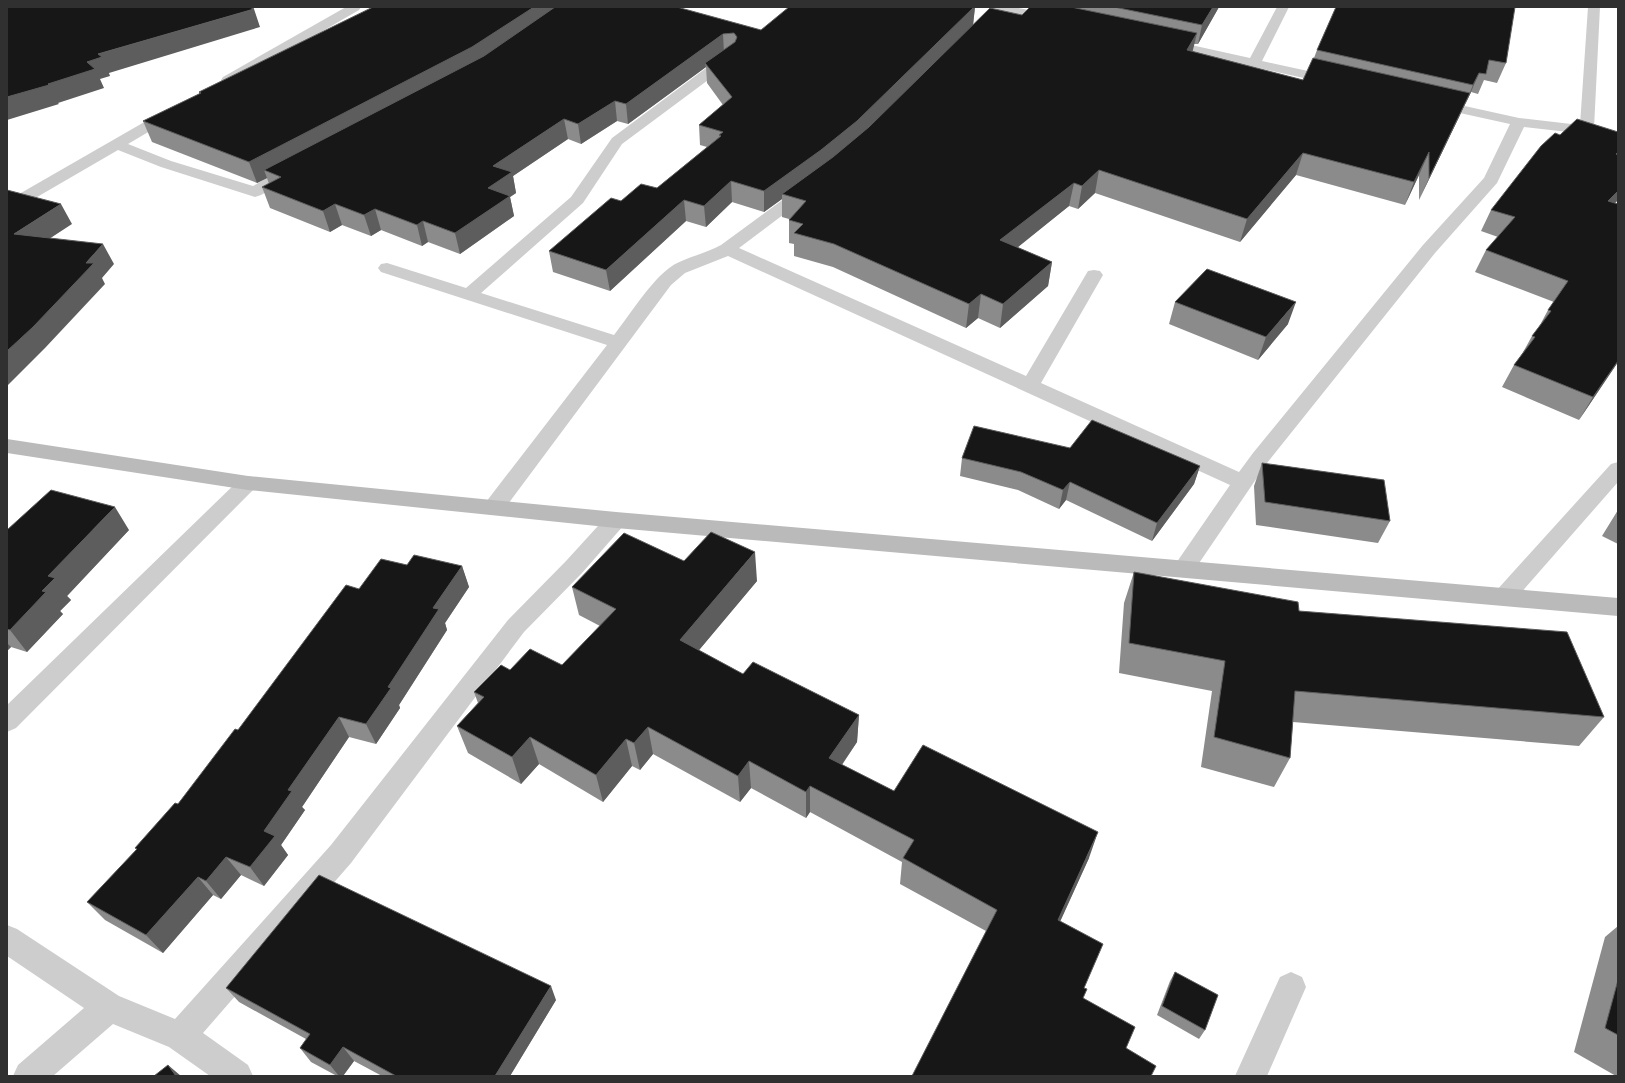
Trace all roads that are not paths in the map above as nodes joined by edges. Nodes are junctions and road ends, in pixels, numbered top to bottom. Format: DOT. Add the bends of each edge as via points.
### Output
graph roads {
  1 [pos="355,7"];
  2 [pos="1283,7"];
  3 [pos="1594,7"];
  4 [pos="996,10"];
  5 [pos="1069,22"];
  6 [pos="1154,41"];
  7 [pos="730,57"];
  8 [pos="1256,62"];
  9 [pos="1347,84"];
  10 [pos="218,85"];
  11 [pos="1424,101"];
  12 [pos="184,105"];
  13 [pos="1519,122"];
  14 [pos="1587,130"];
  15 [pos="1618,139"];
  16 [pos="116,144"];
  17 [pos="301,167"];
  18 [pos="821,179"];
  19 [pos="7,208"];
  20 [pos="727,249"];
  21 [pos="388,268"];
  22 [pos="1094,275"];
  23 [pos="468,295"];
  24 [pos="619,343"];
  25 [pos="1030,386"];
  26 [pos="7,446"];
  27 [pos="1618,469"];
  28 [pos="1243,482"];
  29 [pos="248,483"];
  30 [pos="494,507"];
  31 [pos="616,520"];
  32 [pos="1183,569"];
  33 [pos="1504,597"];
  34 [pos="1618,607"];
  35 [pos="7,721"];
  36 [pos="7,939"];
  37 [pos="1291,987"];
  38 [pos="109,1007"];
  39 [pos="180,1036"];
  40 [pos="29,1076"];
  41 [pos="237,1076"];
  42 [pos="1251,1076"];
  1 -- 10 [label="street"];
  2 -- 8 [label="street"];
  3 -- 14 [label="street"];
  4 -- 5 [label="street"];
  6 -- 8 [label="street"];
  7 -- 23 [label="street" via="617,141 577,200"];
  8 -- 9 [label="street"];
  11 -- 13 [label="street"];
  12 -- 16 [label="street"];
  13 -- 14 [label="street"];
  13 -- 28 [label="street" via="1491,180 1429,249"];
  14 -- 15 [label="street"];
  16 -- 17 [label="street" via="166,164 255,192"];
  16 -- 19 [label="street"];
  18 -- 20 [label="street"];
  20 -- 24 [label="street" via="679,269 665,281"];
  20 -- 25 [label="street"];
  21 -- 23 [label="street"];
  22 -- 25 [label="street"];
  23 -- 24 [label="street"];
  24 -- 30 [label="street"];
  25 -- 28 [label="street"];
  26 -- 29 [label="street"];
  27 -- 33 [label="street"];
  28 -- 32 [label="street"];
  29 -- 30 [label="street"];
  29 -- 35 [label="street"];
  30 -- 31 [label="street"];
  31 -- 32 [label="street"];
  31 -- 39 [label="street" via="516,626 341,854"];
  32 -- 33 [label="street"];
  33 -- 34 [label="street"];
  36 -- 38 [label="street"];
  37 -- 42 [label="street"];
  38 -- 39 [label="street"];
  38 -- 40 [label="street"];
  39 -- 41 [label="street"];
}
